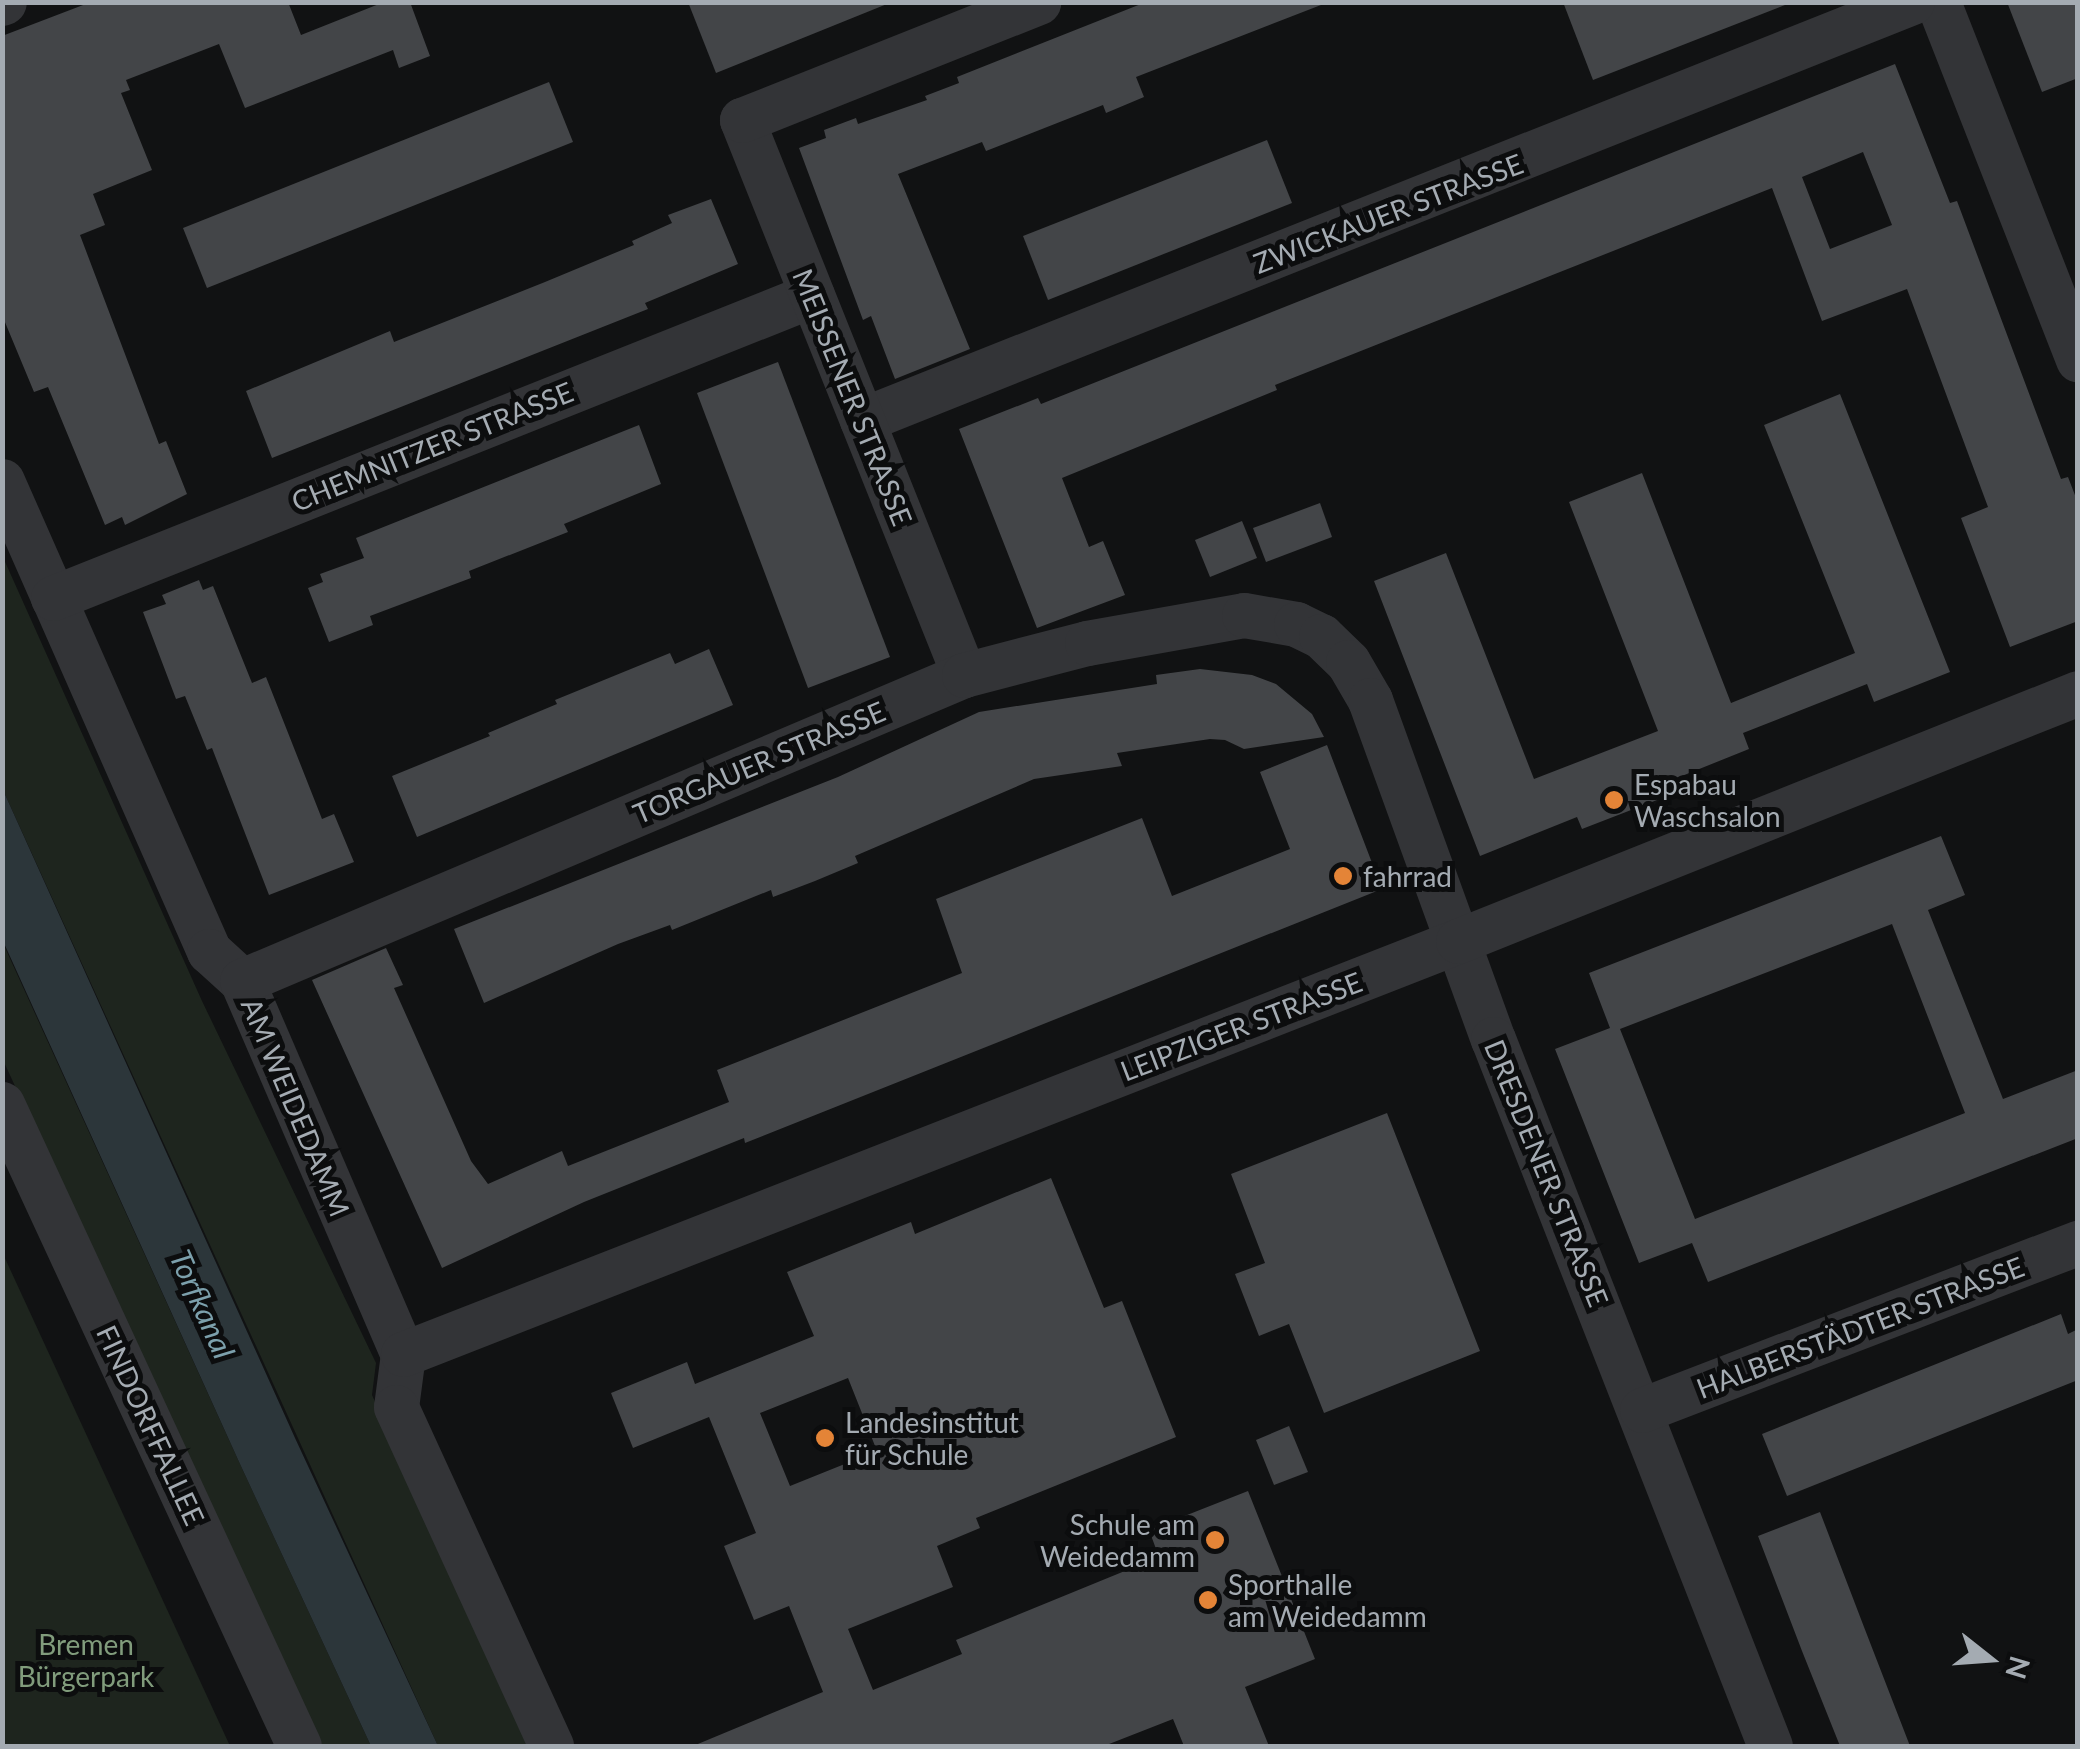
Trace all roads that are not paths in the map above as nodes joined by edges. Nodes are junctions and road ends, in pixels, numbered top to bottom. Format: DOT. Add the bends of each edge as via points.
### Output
graph roads {
  1 [pos="1038,2"];
  2 [pos="1912,2"];
  3 [pos="1938,2"];
  4 [pos="2064,285"];
  5 [pos="812,295"];
  6 [pos="2078,360"];
  7 [pos="862,420"];
  8 [pos="2,481"];
  9 [pos="53,598"];
  10 [pos="1296,624"];
  11 [pos="964,674"];
  12 [pos="2078,692"];
  13 [pos="1458,941"];
  14 [pos="242,981"];
  15 [pos="2,1104"];
  16 [pos="2078,1243"];
  17 [pos="403,1354"];
  18 [pos="1642,1410"];
  19 [pos="299,1746"];
  20 [pos="552,1746"];
  21 [pos="1770,1746"];
  1 -- 5 [label="street, MEISSENER STRASSE" via="742,120"];
  2 -- 7 [label="street, ZWICKAUER STRASSE"];
  3 -- 4 [label="street"];
  4 -- 6 [label="street"];
  5 -- 7 [label="street, MEISSENER STRASSE"];
  5 -- 9 [label="street, CHEMNITZER STRASSE"];
  7 -- 11 [label="street, MEISSENER STRASSE"];
  8 -- 9 [label="street, AM WEIDEDAMM"];
  9 -- 14 [label="street, AM WEIDEDAMM" via="209,951"];
  10 -- 11 [label="street, TORGAUER STRASSE" via="1244,616 1200,621"];
  10 -- 13 [label="street, DRESDENER STRASSE" via="1322,636 1348,662 1370,700"];
  11 -- 14 [label="street, TORGAUER STRASSE"];
  12 -- 13 [label="street, LEIPZIGER STRASSE"];
  13 -- 17 [label="street, LEIPZIGER STRASSE"];
  13 -- 18 [label="street, DRESDENER STRASSE"];
  14 -- 17 [label="street, AM WEIDEDAMM"];
  15 -- 19 [label="street, FINDORFFALLEE"];
  16 -- 18 [label="street, HALBERSTÄDTER STRASSE"];
  17 -- 20 [label="street" via="396,1407"];
  18 -- 21 [label="street, DRESDENER STRASSE"];
}
